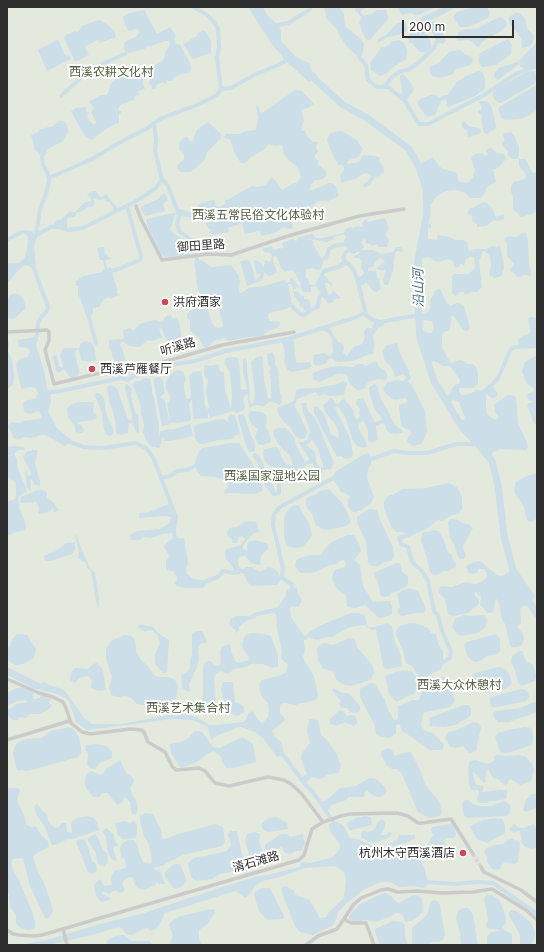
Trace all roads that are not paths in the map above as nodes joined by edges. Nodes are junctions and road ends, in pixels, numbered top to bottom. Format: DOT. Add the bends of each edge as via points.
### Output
graph roads {
  1 [pos="136,206"];
  2 [pos="404,209"];
  3 [pos="7,332"];
  4 [pos="294,332"];
  5 [pos="7,679"];
  6 [pos="69,721"];
  7 [pos="7,740"];
  8 [pos="324,822"];
  9 [pos="473,854"];
  10 [pos="481,867"];
  11 [pos="537,902"];
  12 [pos="344,919"];
  13 [pos="537,920"];
  14 [pos="63,929"];
  15 [pos="7,930"];
  16 [pos="67,944"];
  17 [pos="306,945"];
  18 [pos="374,945"];
  1 -- 2 [label="street, 御田里路" via="162,260 201,254 230,255 359,216"];
  3 -- 4 [label="street, 听溪路" via="49,332 45,350 54,384 95,374 139,369 230,343"];
  5 -- 6 [label="street" via="63,702"];
  6 -- 7 [label="street"];
  6 -- 8 [label="street" via="82,732 92,734 141,730 148,742 165,752 174,769 199,768 215,783 229,786 268,777 284,780 296,788"];
  8 -- 9 [label="street, 清石滩路" via="354,814 397,813 408,816 418,823 451,819"];
  8 -- 14 [label="street, 清石滩路" via="312,830 304,855 299,860"];
  10 -- 11 [label="street" via="484,872 521,890"];
  12 -- 13 [label="street" via="354,904 365,896 381,890 442,893 492,889 521,906"];
  12 -- 17 [label="street" via="337,929 313,938"];
  12 -- 18 [label="street" via="352,923 366,923"];
  14 -- 15 [label="street, 清石滩路" via="34,936 13,934"];
  14 -- 16 [label="street"];
}
